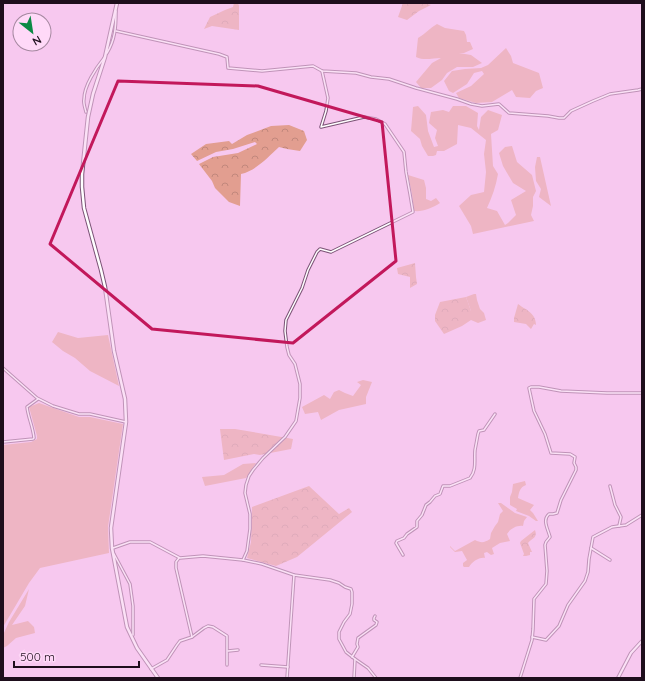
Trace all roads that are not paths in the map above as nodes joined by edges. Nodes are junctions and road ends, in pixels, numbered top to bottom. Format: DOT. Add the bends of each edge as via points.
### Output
graph roads {
  1 [pos="117,3"];
  2 [pos="116,7"];
  3 [pos="116,31"];
  4 [pos="105,57"];
  5 [pos="322,71"];
  6 [pos="642,89"];
  7 [pos="86,112"];
  8 [pos="3,368"];
  9 [pos="642,393"];
  10 [pos="38,399"];
  11 [pos="495,414"];
  12 [pos="126,422"];
  13 [pos="3,442"];
  14 [pos="610,486"];
  15 [pos="642,515"];
  16 [pos="619,526"];
  17 [pos="591,548"];
  18 [pos="112,549"];
  19 [pos="403,555"];
  20 [pos="179,558"];
  21 [pos="243,560"];
  22 [pos="610,560"];
  23 [pos="294,575"];
  24 [pos="375,616"];
  25 [pos="132,633"];
  26 [pos="192,637"];
  27 [pos="532,637"];
  28 [pos="642,641"];
  29 [pos="238,650"];
  30 [pos="228,651"];
  31 [pos="352,657"];
  32 [pos="355,659"];
  33 [pos="227,665"];
  34 [pos="261,665"];
  35 [pos="288,667"];
  36 [pos="151,668"];
  37 [pos="158,678"];
  38 [pos="287,678"];
  39 [pos="354,678"];
  40 [pos="376,678"];
  41 [pos="520,678"];
  42 [pos="618,678"];
  1 -- 2 [label="main road"];
  2 -- 3 [label="street"];
  2 -- 4 [label="main road"];
  3 -- 4 [label="street" via="112,46"];
  3 -- 5 [label="street" via="219,54 227,57 228,68 262,71 313,66"];
  4 -- 7 [label="street" via="98,65 85,92 83,100"];
  4 -- 12 [label="main road" via="88,117 82,187 84,208 105,287 114,351 125,399"];
  5 -- 6 [label="street" via="356,73 389,79 471,104 499,104 509,113 559,118 564,118 593,100 610,94"];
  5 -- 21 [label="street" via="328,98 321,127 364,117 376,119 384,124 404,152 412,212 331,252 320,249 308,270 286,320 285,331 289,355 295,364 300,384 296,421 285,437 249,476 245,493 250,514 250,529 248,550"];
  8 -- 10 [label="street"];
  9 -- 27 [label="street" via="529,388 534,411 551,453 570,454 575,457 576,468 557,513 546,516 550,537 545,545 546,584 534,599"];
  10 -- 12 [label="street" via="79,414"];
  10 -- 13 [label="street" via="27,407 34,438"];
  11 -- 19 [label="street" via="484,430 479,431 472,476 454,485 443,486 440,494 426,505 417,521 417,527 396,543"];
  12 -- 18 [label="main road" via="111,528"];
  14 -- 16 [label="street" via="621,517"];
  15 -- 16 [label="street" via="626,525"];
  16 -- 17 [label="street" via="593,537"];
  17 -- 22 [label="street"];
  17 -- 27 [label="street" via="587,576 568,605 560,626 546,640"];
  18 -- 20 [label="street" via="130,542 150,542"];
  18 -- 25 [label="main road" via="126,622"];
  18 -- 25 [label="street" via="130,584 133,606"];
  20 -- 21 [label="street" via="203,556"];
  20 -- 26 [label="street" via="176,568"];
  21 -- 23 [label="street"];
  23 -- 31 [label="street" via="335,582 351,589 350,614 339,632 346,652"];
  23 -- 35 [label="street"];
  24 -- 31 [label="street" via="376,625 358,638 358,647"];
  25 -- 36 [label="main road" via="137,648"];
  26 -- 30 [label="street" via="211,626 227,636"];
  26 -- 36 [label="street" via="180,641 167,660"];
  27 -- 41 [label="street"];
  28 -- 42 [label="street" via="631,653"];
  29 -- 30 [label="street"];
  30 -- 33 [label="street"];
  31 -- 32 [label="street"];
  32 -- 39 [label="street"];
  32 -- 40 [label="street" via="368,668"];
  34 -- 35 [label="street"];
  35 -- 38 [label="street"];
  36 -- 37 [label="main road"];
}
